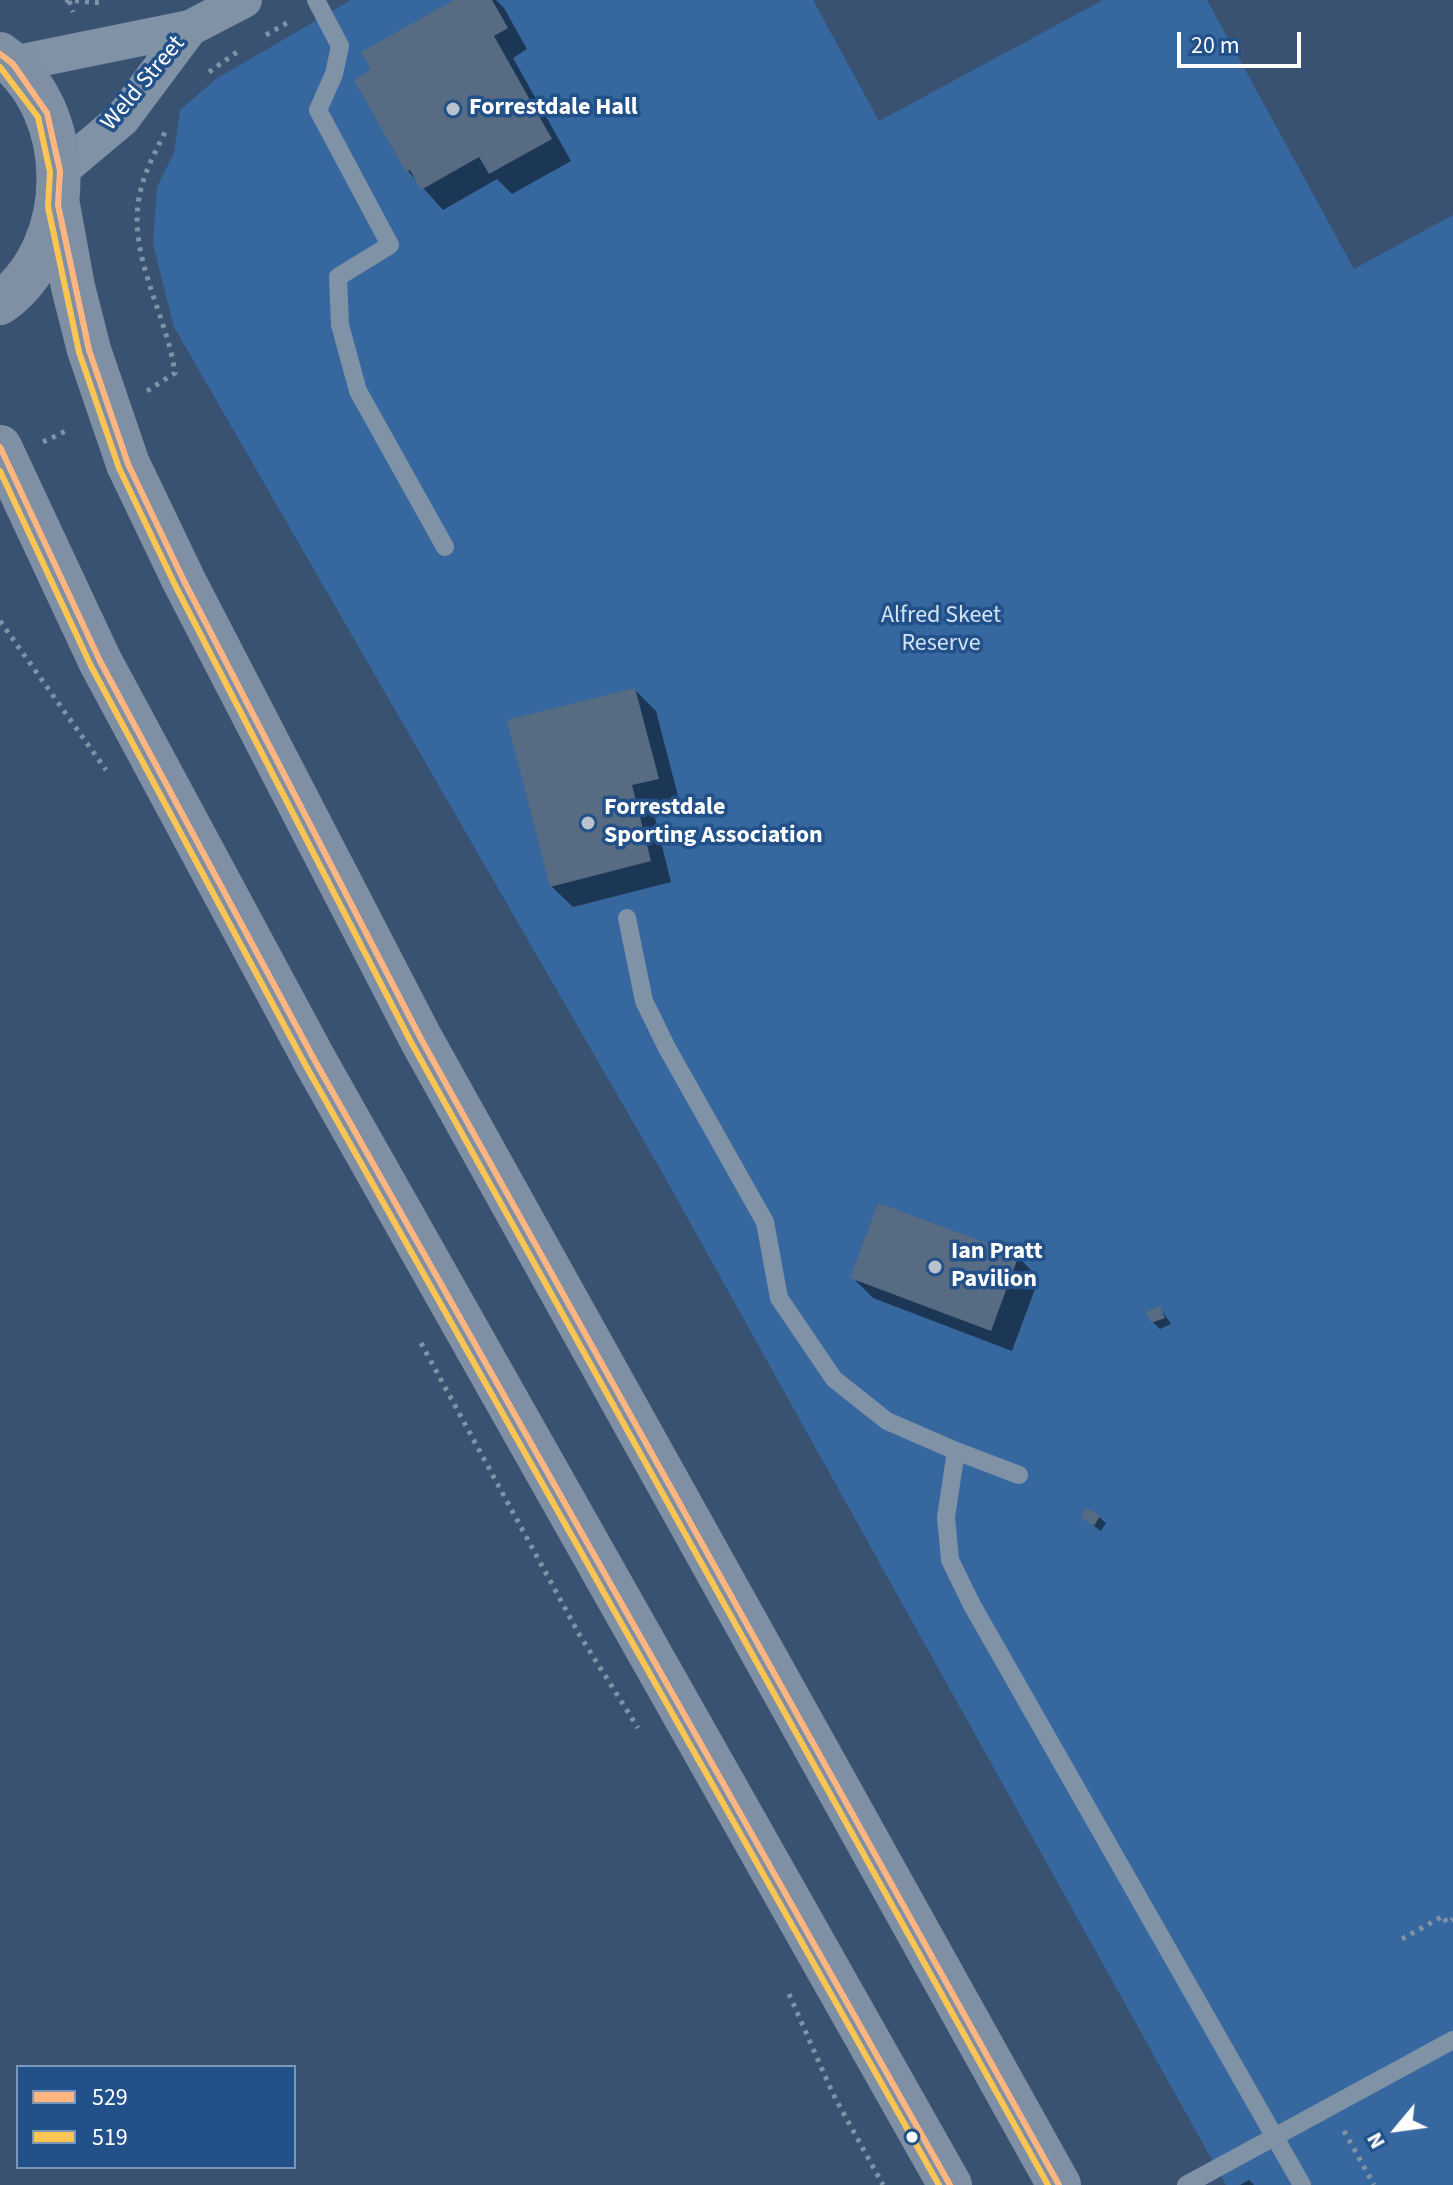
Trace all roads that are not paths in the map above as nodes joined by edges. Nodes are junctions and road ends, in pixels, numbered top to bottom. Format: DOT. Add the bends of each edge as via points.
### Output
graph roads {
  1 [pos="244,0"];
  2 [pos="317,3"];
  3 [pos="190,28"];
  4 [pos="7,59"];
  5 [pos="59,188"];
  6 [pos="0,303"];
  7 [pos="0,447"];
  8 [pos="445,547"];
  9 [pos="627,918"];
  10 [pos="956,1451"];
  11 [pos="1019,1475"];
  12 [pos="1453,2040"];
  13 [pos="1275,2136"];
  14 [pos="950,2185"];
  15 [pos="1059,2185"];
  16 [pos="1186,2185"];
  17 [pos="1302,2185"];
  1 -- 3 [label="street, Weld Street"];
  2 -- 8 [label="lane" via="340,46 318,110 390,245 338,277 340,325 358,391"];
  3 -- 4 [label="street, Weld Street"];
  3 -- 5 [label="street, Weld Street" via="122,119"];
  4 -- 5 [label="highway" via="47,113"];
  5 -- 6 [label="highway" via="40,258"];
  5 -- 15 [label="highway" via="73,287 89,350 128,464 184,581 421,1039"];
  7 -- 14 [label="highway" via="100,661 315,1061"];
  9 -- 10 [label="lane" via="644,1001 765,1222 779,1298 834,1379 887,1421"];
  10 -- 11 [label="lane"];
  10 -- 13 [label="lane" via="946,1517 950,1560"];
  12 -- 13 [label="lane"];
  13 -- 16 [label="lane"];
  13 -- 17 [label="lane"];
}
